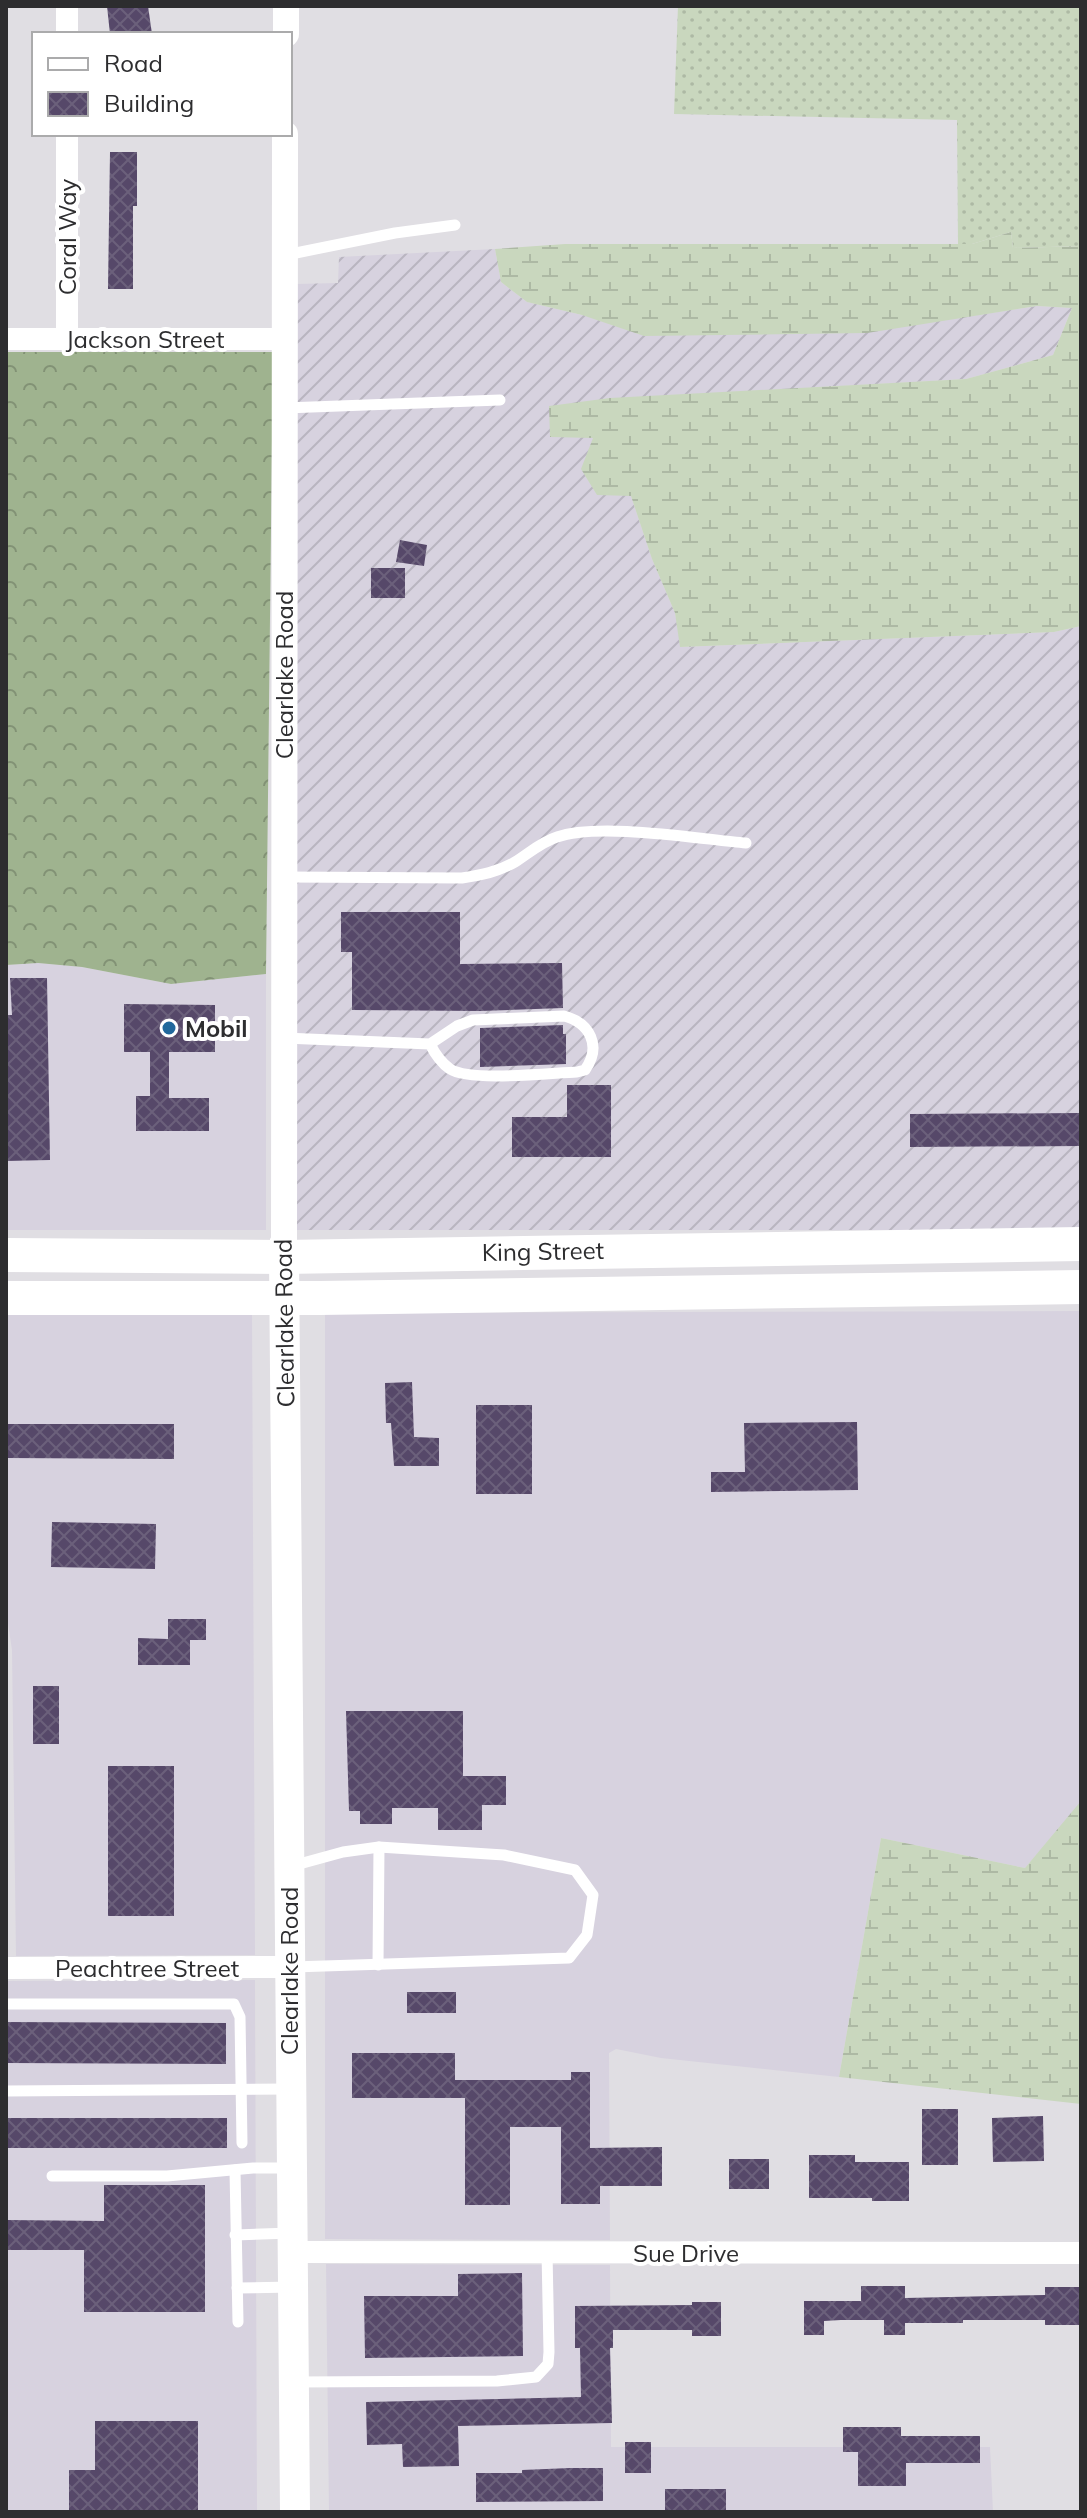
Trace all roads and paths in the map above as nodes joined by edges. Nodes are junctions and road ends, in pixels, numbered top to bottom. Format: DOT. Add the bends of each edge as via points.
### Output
graph roads {
  1 [pos="67,6"];
  2 [pos="286,6"];
  3 [pos="67,32"];
  4 [pos="286,32"];
  5 [pos="67,136"];
  6 [pos="285,136"];
  7 [pos="455,225"];
  8 [pos="285,255"];
  9 [pos="6,339"];
  10 [pos="67,339"];
  11 [pos="284,339"];
  12 [pos="500,400"];
  13 [pos="284,409"];
  14 [pos="746,843"];
  15 [pos="284,877"];
  16 [pos="283,1038"];
  17 [pos="430,1044"];
  18 [pos="1081,1244"];
  19 [pos="885,1247"];
  20 [pos="6,1255"];
  21 [pos="284,1257"];
  22 [pos="1081,1287"];
  23 [pos="886,1291"];
  24 [pos="6,1298"];
  25 [pos="285,1298"];
  26 [pos="379,1847"];
  27 [pos="288,1867"];
  28 [pos="378,1965"];
  29 [pos="288,1967"];
  30 [pos="6,1968"];
  31 [pos="6,2004"];
  32 [pos="290,2089"];
  33 [pos="242,2090"];
  34 [pos="6,2091"];
  35 [pos="242,2143"];
  36 [pos="291,2168"];
  37 [pos="235,2170"];
  38 [pos="52,2176"];
  39 [pos="235,2235"];
  40 [pos="291,2243"];
  41 [pos="547,2252"];
  42 [pos="1081,2253"];
  43 [pos="292,2287"];
  44 [pos="237,2288"];
  45 [pos="238,2322"];
  46 [pos="293,2382"];
  47 [pos="295,2512"];
  1 -- 3 [label="street"];
  2 -- 4 [label="street"];
  5 -- 10 [label="street, Coral Way"];
  6 -- 8 [label="street, Clearlake Road"];
  7 -- 8 [label="lane"];
  8 -- 11 [label="street, Clearlake Road"];
  9 -- 10 [label="street, Jackson Street"];
  10 -- 11 [label="street, Jackson Street"];
  11 -- 13 [label="street, Clearlake Road"];
  12 -- 13 [label="lane"];
  13 -- 15 [label="street, Clearlake Road"];
  14 -- 15 [label="lane" via="614,831 580,833 557,837 507,867 462,878"];
  15 -- 16 [label="street, Clearlake Road"];
  16 -- 17 [label="lane"];
  16 -- 21 [label="street, Clearlake Road"];
  17 -- 17 [label="lane" via="473,1020 564,1016 588,1029 592,1056 585,1070 577,1072 470,1075 450,1069"];
  18 -- 19 [label="main road, King Street"];
  19 -- 21 [label="main road, King Street"];
  19 -- 23 [label="main road"];
  20 -- 21 [label="main road, King Street"];
  21 -- 25 [label="main road, Clearlake Road"];
  22 -- 23 [label="main road, King Street"];
  23 -- 25 [label="main road, King Street"];
  24 -- 25 [label="main road, King Street"];
  25 -- 27 [label="main road, Clearlake Road"];
  26 -- 27 [label="lane"];
  26 -- 28 [label="lane"];
  26 -- 28 [label="lane" via="504,1855 575,1870 593,1895 587,1935 569,1958"];
  27 -- 29 [label="main road, Clearlake Road"];
  28 -- 29 [label="lane"];
  29 -- 30 [label="street, Peachtree Street"];
  29 -- 32 [label="main road, Clearlake Road"];
  31 -- 33 [label="lane" via="234,2004 240,2017"];
  32 -- 33 [label="lane"];
  32 -- 36 [label="main road, Clearlake Road"];
  33 -- 34 [label="lane"];
  33 -- 35 [label="lane"];
  36 -- 37 [label="lane"];
  36 -- 40 [label="main road, Clearlake Road"];
  37 -- 38 [label="lane"];
  37 -- 39 [label="lane"];
  39 -- 40 [label="lane"];
  39 -- 44 [label="lane"];
  40 -- 41 [label="street, Sue Drive"];
  40 -- 43 [label="main road, Clearlake Road"];
  41 -- 42 [label="street, Sue Drive"];
  41 -- 46 [label="lane" via="548,2364 536,2377"];
  43 -- 44 [label="lane"];
  43 -- 46 [label="main road, Clearlake Road"];
  44 -- 45 [label="lane"];
  46 -- 47 [label="main road, Clearlake Road"];
}
